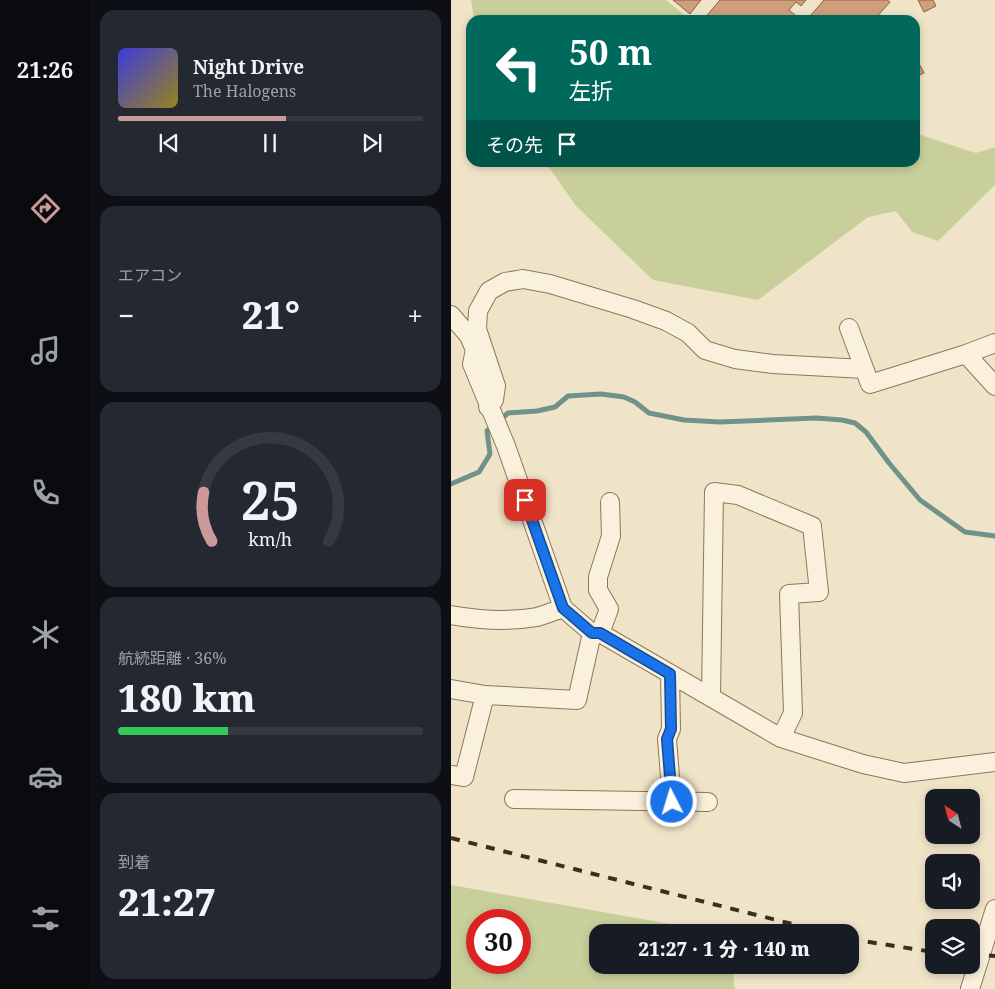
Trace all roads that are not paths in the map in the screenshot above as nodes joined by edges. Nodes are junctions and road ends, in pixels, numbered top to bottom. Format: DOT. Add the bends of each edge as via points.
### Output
graph roads {
  1 [pos="451,314"];
  2 [pos="849,328"];
  3 [pos="473,331"];
  4 [pos="995,343"];
  5 [pos="966,354"];
  6 [pos="864,369"];
  7 [pos="995,386"];
  8 [pos="610,502"];
  9 [pos="563,608"];
  10 [pos="451,615"];
  11 [pos="596,633"];
  12 [pos="670,674"];
  13 [pos="451,689"];
  14 [pos="485,695"];
  15 [pos="711,697"];
  16 [pos="781,738"];
  17 [pos="995,762"];
  18 [pos="451,774"];
  19 [pos="514,799"];
  20 [pos="672,802"];
  21 [pos="708,802"];
  22 [pos="995,909"];
  23 [pos="970,989"];
  1 -- 3 [label="street"];
  2 -- 6 [label="street"];
  3 -- 6 [label="street" via="478,310 489,292 505,282 523,280 550,284 633,309 688,333 705,350 735,359"];
  3 -- 9 [label="street" via="475,350 472,364"];
  4 -- 5 [label="street"];
  5 -- 6 [label="street" via="870,384"];
  5 -- 7 [label="street"];
  8 -- 11 [label="street" via="611,536 598,577 598,590 609,609"];
  9 -- 10 [label="street" via="511,620"];
  9 -- 11 [label="street"];
  11 -- 12 [label="street"];
  11 -- 14 [label="street" via="577,700"];
  12 -- 15 [label="street"];
  12 -- 20 [label="street" via="671,729 667,739"];
  13 -- 14 [label="street"];
  14 -- 18 [label="street" via="464,777"];
  15 -- 16 [label="street"];
  15 -- 16 [label="street" via="714,492 738,495 812,526 819,592 789,594 793,713"];
  16 -- 17 [label="street" via="863,764 904,773"];
  19 -- 20 [label="street"];
  20 -- 21 [label="street"];
  22 -- 23 [label="street"];
}
